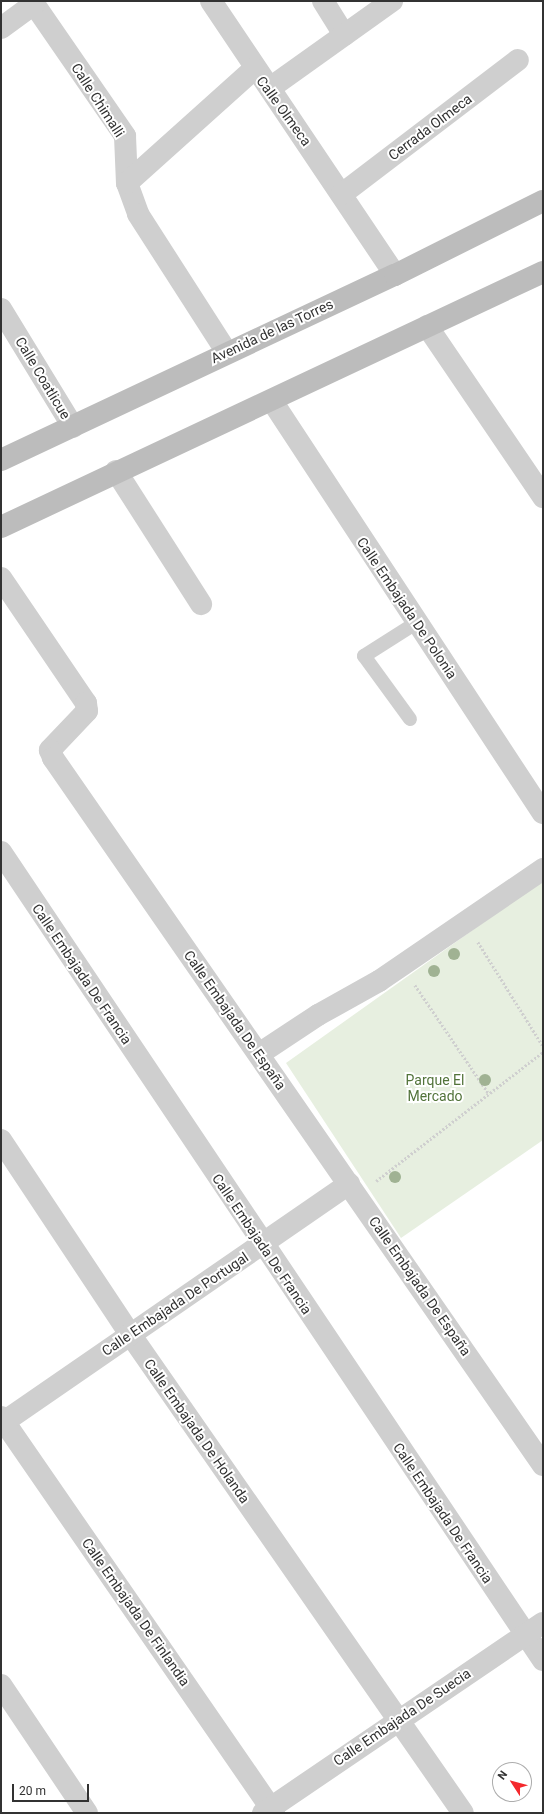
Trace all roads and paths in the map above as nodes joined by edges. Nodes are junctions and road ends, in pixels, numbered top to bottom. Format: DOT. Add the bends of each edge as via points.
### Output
graph roads {
  1 [pos="210,1"];
  2 [pos="323,1"];
  3 [pos="392,1"];
  4 [pos="33,3"];
  5 [pos="1,28"];
  6 [pos="344,35"];
  7 [pos="518,60"];
  8 [pos="254,69"];
  9 [pos="270,88"];
  10 [pos="127,183"];
  11 [pos="342,194"];
  12 [pos="543,201"];
  13 [pos="543,272"];
  14 [pos="395,275"];
  15 [pos="1,309"];
  16 [pos="427,326"];
  17 [pos="226,352"];
  18 [pos="272,401"];
  19 [pos="73,427"];
  20 [pos="1,460"];
  21 [pos="116,472"];
  22 [pos="543,497"];
  23 [pos="1,527"];
  24 [pos="1,578"];
  25 [pos="201,604"];
  26 [pos="416,623"];
  27 [pos="410,719"];
  28 [pos="542,808"];
  29 [pos="1,852"];
  30 [pos="543,869"];
  31 [pos="467,923"];
  32 [pos="402,966"];
  33 [pos="543,1046"];
  34 [pos="543,1052"];
  35 [pos="259,1054"];
  36 [pos="489,1094"];
  37 [pos="1,1140"];
  38 [pos="353,1190"];
  39 [pos="262,1244"];
  40 [pos="130,1334"];
  41 [pos="2,1421"];
  42 [pos="543,1465"];
  43 [pos="543,1623"];
  44 [pos="525,1635"];
  45 [pos="543,1660"];
  46 [pos="1,1685"];
  47 [pos="397,1720"];
  48 [pos="269,1811"];
  49 [pos="87,1813"];
  50 [pos="463,1813"];
  1 -- 8 [label="street"];
  2 -- 6 [label="street"];
  3 -- 6 [label="street"];
  4 -- 5 [label="street"];
  4 -- 10 [label="street, Calle Chimalli" via="125,136"];
  6 -- 9 [label="street"];
  7 -- 11 [label="street, Cerrada Olmeca"];
  8 -- 9 [label="street, Calle Olmeca"];
  8 -- 10 [label="street, Calle Olmeca"];
  9 -- 11 [label="street, Calle Olmeca"];
  10 -- 17 [label="street, Calle Chimalli" via="138,214"];
  11 -- 14 [label="street, Calle Olmeca"];
  12 -- 14 [label="main road, Avenida de las Torres"];
  13 -- 16 [label="main road"];
  14 -- 17 [label="main road, Avenida de las Torres"];
  15 -- 19 [label="street, Calle Coatlicue"];
  16 -- 18 [label="main road"];
  16 -- 22 [label="street"];
  17 -- 19 [label="main road, Avenida de las Torres"];
  18 -- 21 [label="main road"];
  18 -- 26 [label="street, Calle Embajada De Polonia"];
  19 -- 20 [label="main road, Avenida de las Torres"];
  21 -- 23 [label="main road"];
  21 -- 25 [label="street"];
  24 -- 35 [label="street, Calle Embajada De España" via="86,703 87,711 50,750 53,758"];
  26 -- 27 [label="lane" via="364,656"];
  26 -- 28 [label="street, Calle Embajada De Polonia"];
  29 -- 39 [label="street, Calle Embajada De Francia"];
  30 -- 31 [label="street"];
  31 -- 32 [label="street"];
  31 -- 33 [label="path"];
  32 -- 35 [label="street"];
  32 -- 36 [label="path"];
  34 -- 36 [label="path"];
  35 -- 38 [label="street, Calle Embajada De España"];
  36 -- 38 [label="path"];
  37 -- 40 [label="street, Calle Embajada De Holanda"];
  38 -- 39 [label="street, Calle Embajada De Portugal"];
  38 -- 42 [label="street, Calle Embajada De España"];
  39 -- 40 [label="street, Calle Embajada De Portugal"];
  39 -- 44 [label="street, Calle Embajada De Francia"];
  40 -- 41 [label="street, Calle Embajada De Portugal"];
  40 -- 47 [label="street, Calle Embajada De Holanda"];
  41 -- 48 [label="street, Calle Embajada De Finlandia"];
  43 -- 44 [label="street, Calle Embajada De Suecia"];
  44 -- 45 [label="street, Calle Embajada De Francia"];
  44 -- 47 [label="street, Calle Embajada De Suecia"];
  46 -- 49 [label="street"];
  47 -- 48 [label="street, Calle Embajada De Suecia"];
  47 -- 50 [label="street, Calle Embajada De Holanda"];
}
